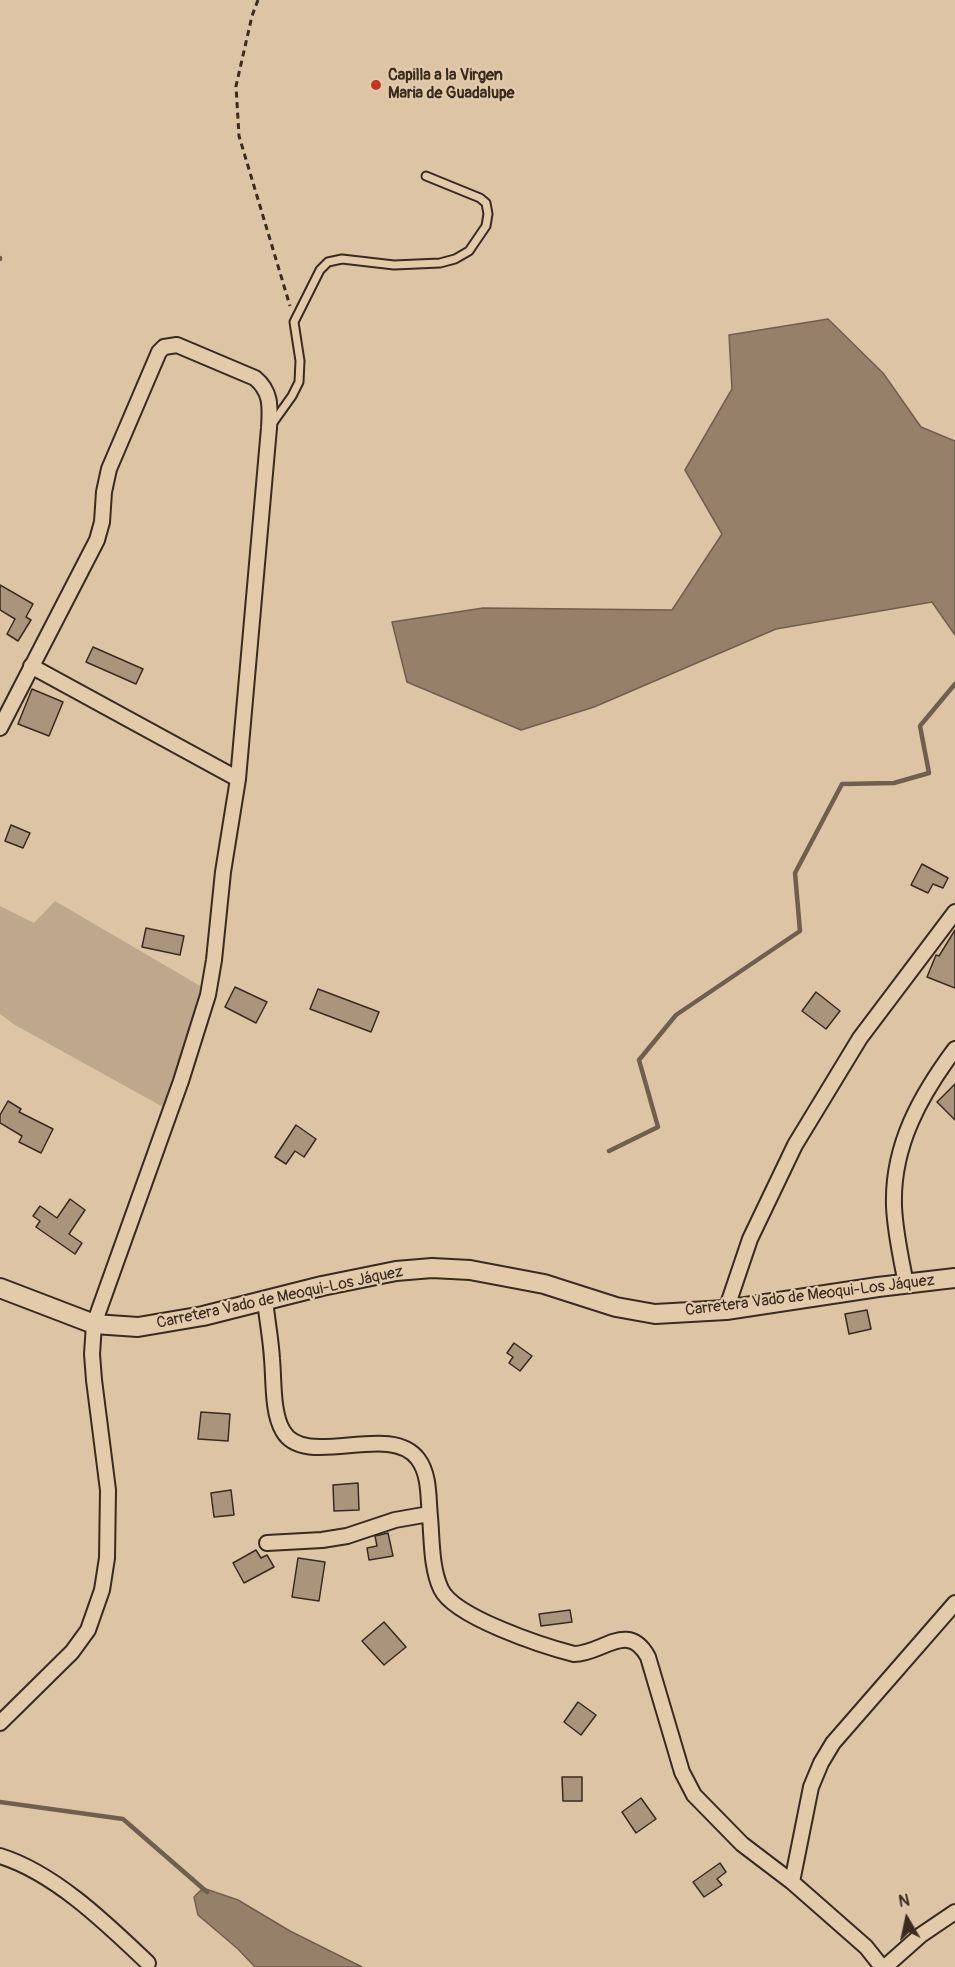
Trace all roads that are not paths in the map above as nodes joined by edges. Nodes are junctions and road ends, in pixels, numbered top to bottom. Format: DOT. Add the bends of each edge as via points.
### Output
graph roads {
  1 [pos="426,176"];
  2 [pos="269,428"];
  3 [pos="31,666"];
  4 [pos="0,728"];
  5 [pos="238,779"];
  6 [pos="955,912"];
  7 [pos="955,1049"];
  8 [pos="955,1278"];
  9 [pos="906,1284"];
  10 [pos="0,1288"];
  11 [pos="265,1300"];
  12 [pos="726,1310"];
  13 [pos="94,1324"];
  14 [pos="429,1514"];
  15 [pos="267,1543"];
  16 [pos="955,1603"];
  17 [pos="0,1723"];
  18 [pos="0,1856"];
  19 [pos="792,1882"];
  20 [pos="955,1912"];
  21 [pos="148,1963"];
  22 [pos="884,1967"];
  1 -- 2 [label="lane" via="480,198 486,203 486,226 469,251 440,263 394,265 342,259 328,262 313,281 294,322 299,382"];
  2 -- 3 [label="street" via="269,399 264,386 255,378 177,345 159,352 109,469 97,540"];
  2 -- 5 [label="street"];
  3 -- 4 [label="street"];
  3 -- 5 [label="street"];
  5 -- 13 [label="street" via="208,995"];
  6 -- 12 [label="street" via="860,1038 795,1145 750,1239"];
  7 -- 9 [label="street" via="931,1081 913,1116 895,1174 894,1207"];
  8 -- 9 [label="street, Carretera Vado de Meoqui-Los Jáquez"];
  9 -- 12 [label="street, Carretera Vado de Meoqui-Los Jáquez"];
  10 -- 13 [label="street, Carretera Vado de Meoqui-Los Jáquez"];
  11 -- 12 [label="street, Carretera Vado de Meoqui-Los Jáquez" via="396,1271 432,1268 470,1270 544,1284 616,1307 655,1314"];
  11 -- 13 [label="street, Carretera Vado de Meoqui-Los Jáquez" via="138,1328"];
  11 -- 14 [label="street" via="282,1431 291,1442 306,1447 390,1444 408,1450 419,1460 428,1483"];
  13 -- 17 [label="street" via="94,1380 108,1490 102,1590 88,1630 72,1652"];
  14 -- 15 [label="street" via="395,1520 347,1536"];
  14 -- 19 [label="street" via="441,1589 459,1609 574,1654 626,1640 644,1649 682,1772 694,1795 741,1845"];
  16 -- 19 [label="street" via="833,1743 821,1763 811,1787"];
  18 -- 21 [label="street" via="46,1876"];
  19 -- 22 [label="street"];
  20 -- 22 [label="street"];
}
